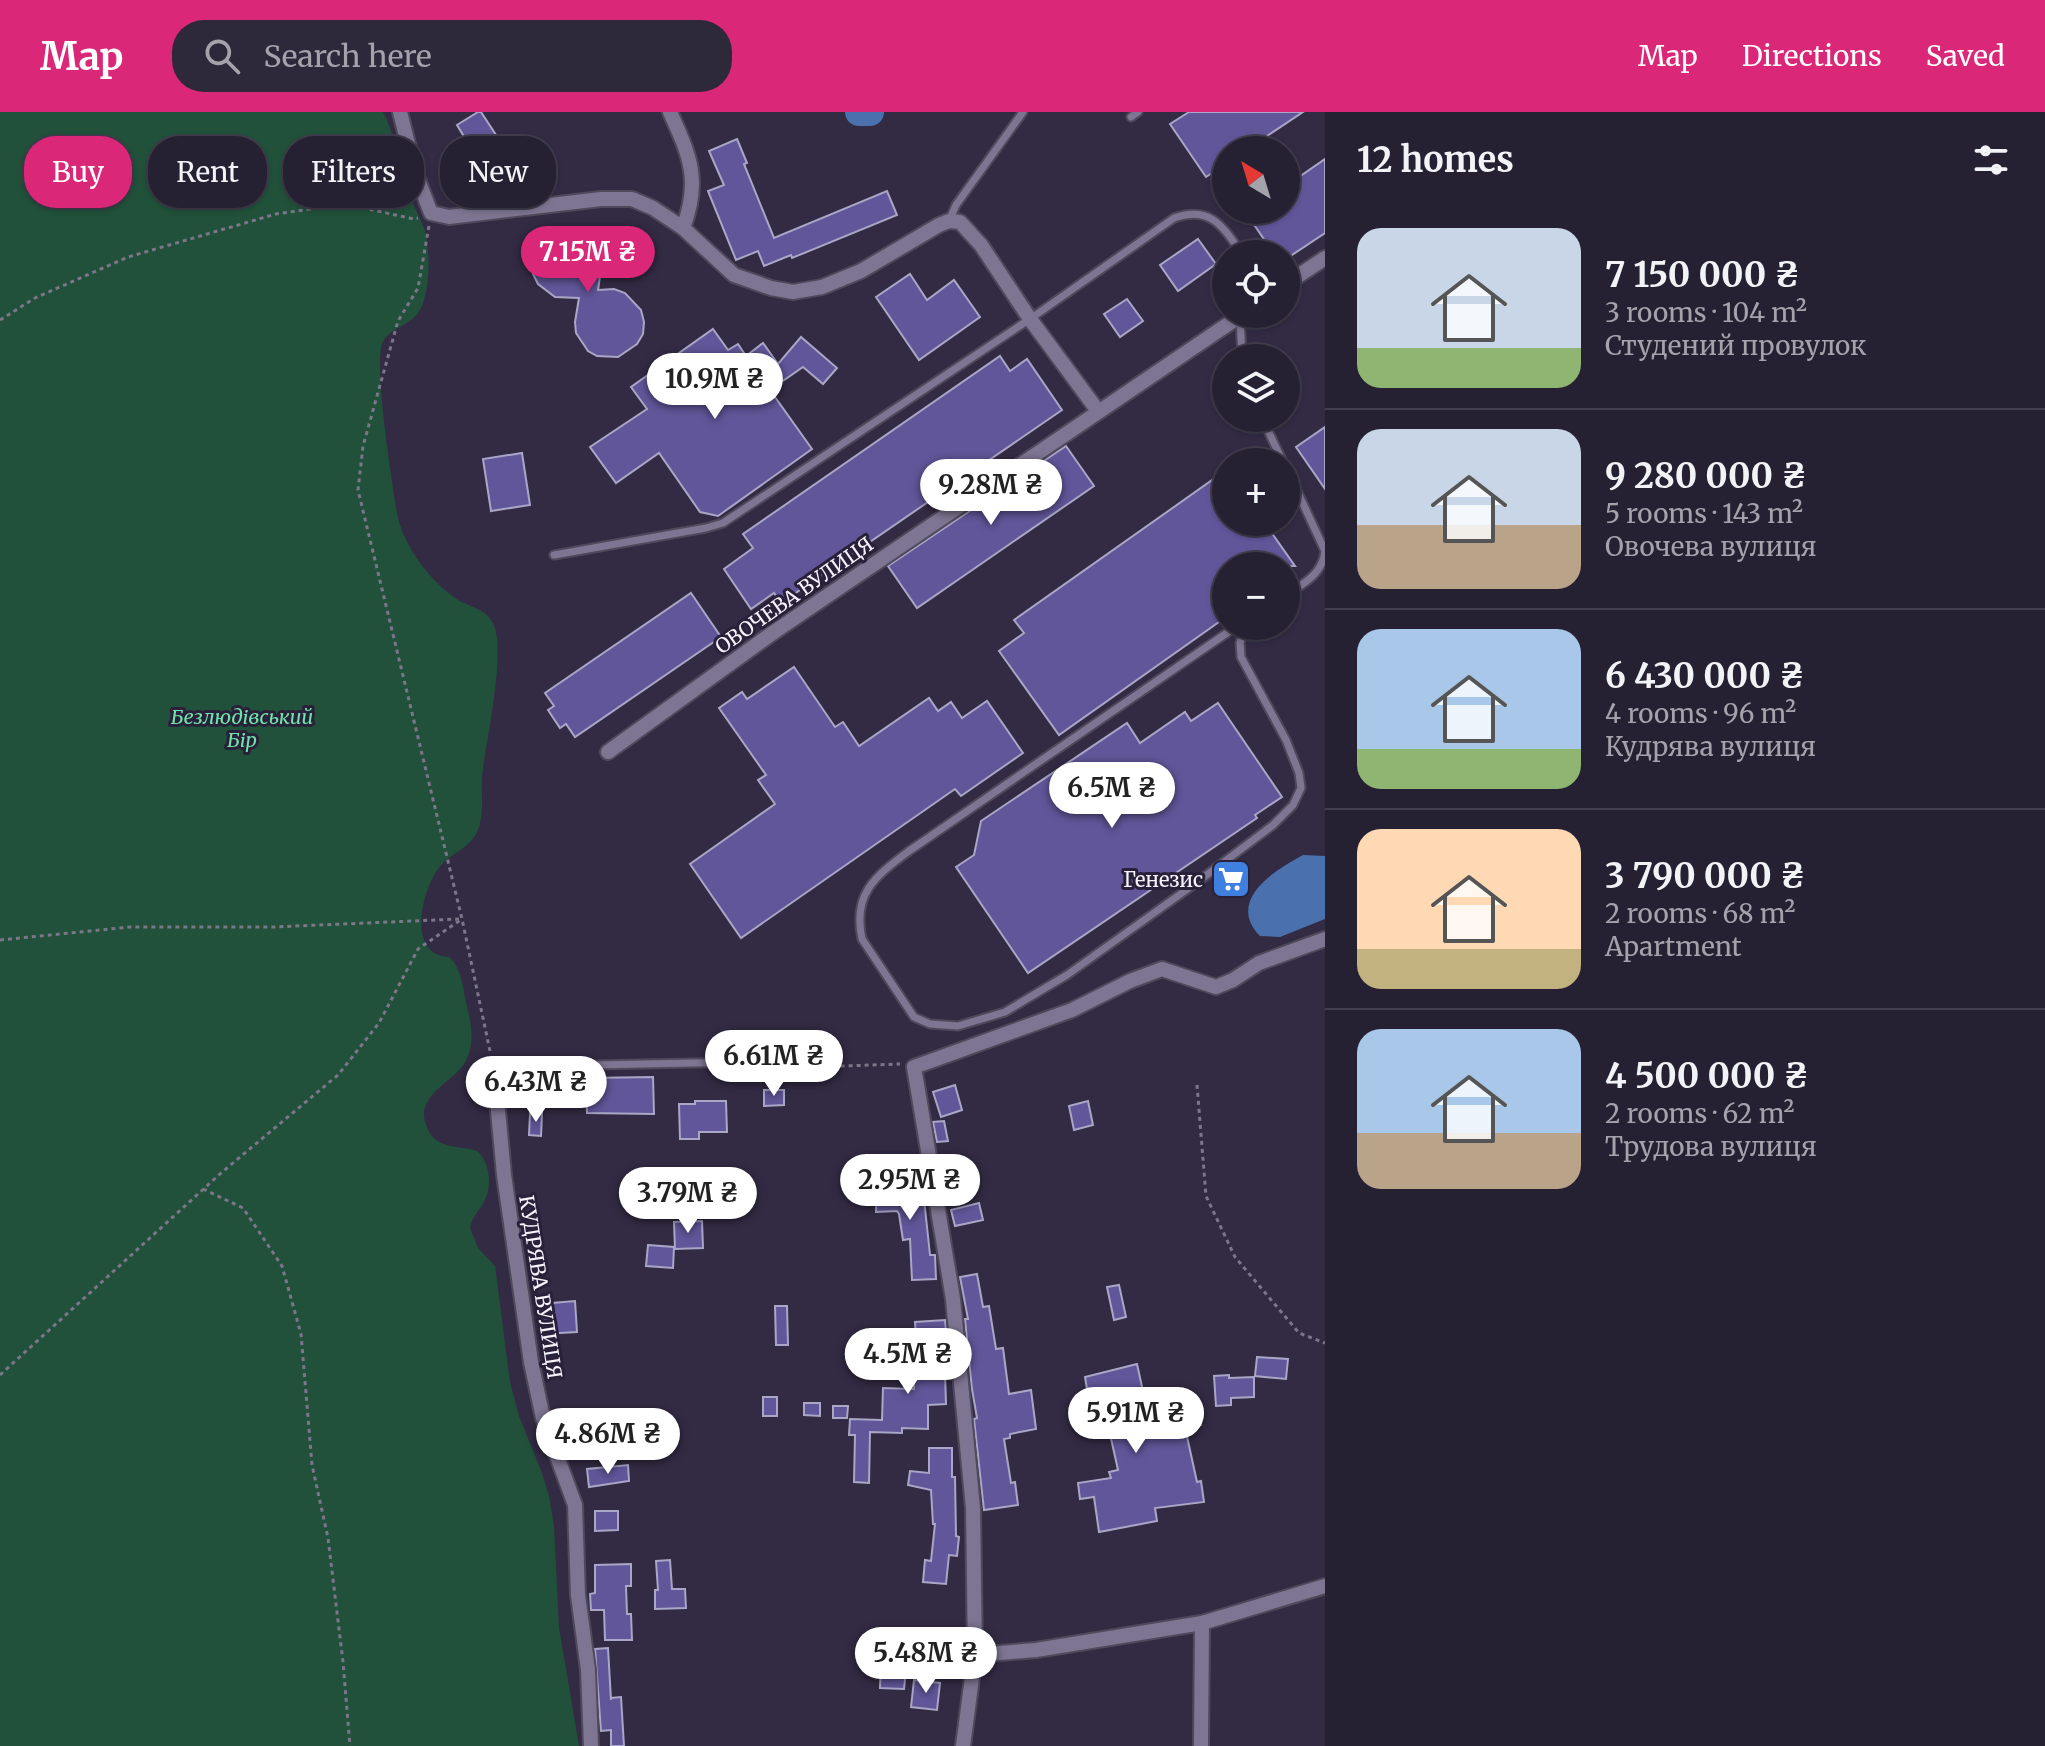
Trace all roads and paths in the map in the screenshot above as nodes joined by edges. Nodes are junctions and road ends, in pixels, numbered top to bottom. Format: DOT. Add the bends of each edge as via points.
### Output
graph roads {
  1 [pos="400,112"];
  2 [pos="670,112"];
  3 [pos="1023,112"];
  4 [pos="431,213"];
  5 [pos="949,221"];
  6 [pos="683,228"];
  7 [pos="1231,240"];
  8 [pos="1325,258"];
  9 [pos="1300,275"];
  10 [pos="1030,319"];
  11 [pos="0,320"];
  12 [pos="1222,328"];
  13 [pos="1098,411"];
  14 [pos="1300,497"];
  15 [pos="554,555"];
  16 [pos="1300,584"];
  17 [pos="1217,640"];
  18 [pos="1241,640"];
  19 [pos="608,752"];
  20 [pos="462,919"];
  21 [pos="1325,939"];
  22 [pos="0,940"];
  23 [pos="742,1062"];
  24 [pos="494,1067"];
  25 [pos="914,1067"];
  26 [pos="1197,1085"];
  27 [pos="203,1189"];
  28 [pos="1325,1343"];
  29 [pos="0,1375"];
  30 [pos="1325,1586"];
  31 [pos="1202,1623"];
  32 [pos="975,1655"];
  33 [pos="350,1746"];
  34 [pos="591,1746"];
  35 [pos="963,1746"];
  36 [pos="1201,1746"];
  1 -- 4 [label="street"];
  2 -- 6 [label="street" via="694,178"];
  3 -- 5 [label="lane"];
  4 -- 6 [label="street" via="449,217 632,199"];
  4 -- 11 [label="path" via="414,219 345,204 276,214 128,257 35,298"];
  4 -- 20 [label="path" via="418,288 398,321 363,446 358,490"];
  5 -- 6 [label="street" via="861,271 793,292 734,275"];
  5 -- 10 [label="street" via="968,228"];
  7 -- 10 [label="lane" via="1215,220 1194,214 1174,218"];
  8 -- 9 [label="street"];
  10 -- 13 [label="street"];
  10 -- 15 [label="lane" via="723,523"];
  12 -- 13 [label="street, ОВОЧЕВА ВУЛИЦЯ"];
  13 -- 19 [label="street, ОВОЧЕВА ВУЛИЦЯ"];
  14 -- 16 [label="lane" via="1325,551 1324,564"];
  17 -- 18 [label="lane" via="876,877 862,900 862,939 914,1017 958,1026 1005,1012 1183,892 1293,805 1301,788 1299,773 1241,657"];
  20 -- 22 [label="path" via="130,927"];
  20 -- 24 [label="path"];
  20 -- 27 [label="path" via="418,949 379,1023 338,1075"];
  21 -- 25 [label="street" via="1259,963 1216,987 1162,969 1072,1010"];
  23 -- 24 [label="lane"];
  23 -- 25 [label="path" via="759,1069"];
  24 -- 34 [label="street, КУДРЯВА ВУЛИЦЯ" via="531,1362 543,1418 575,1505"];
  25 -- 32 [label="street" via="954,1314 973,1508"];
  26 -- 28 [label="path" via="1206,1196 1229,1245 1299,1333"];
  27 -- 29 [label="path"];
  27 -- 33 [label="path" via="243,1208 282,1266 301,1334 312,1465 330,1554"];
  30 -- 31 [label="street"];
  31 -- 32 [label="street"];
  31 -- 36 [label="street"];
  32 -- 35 [label="street"];
}
